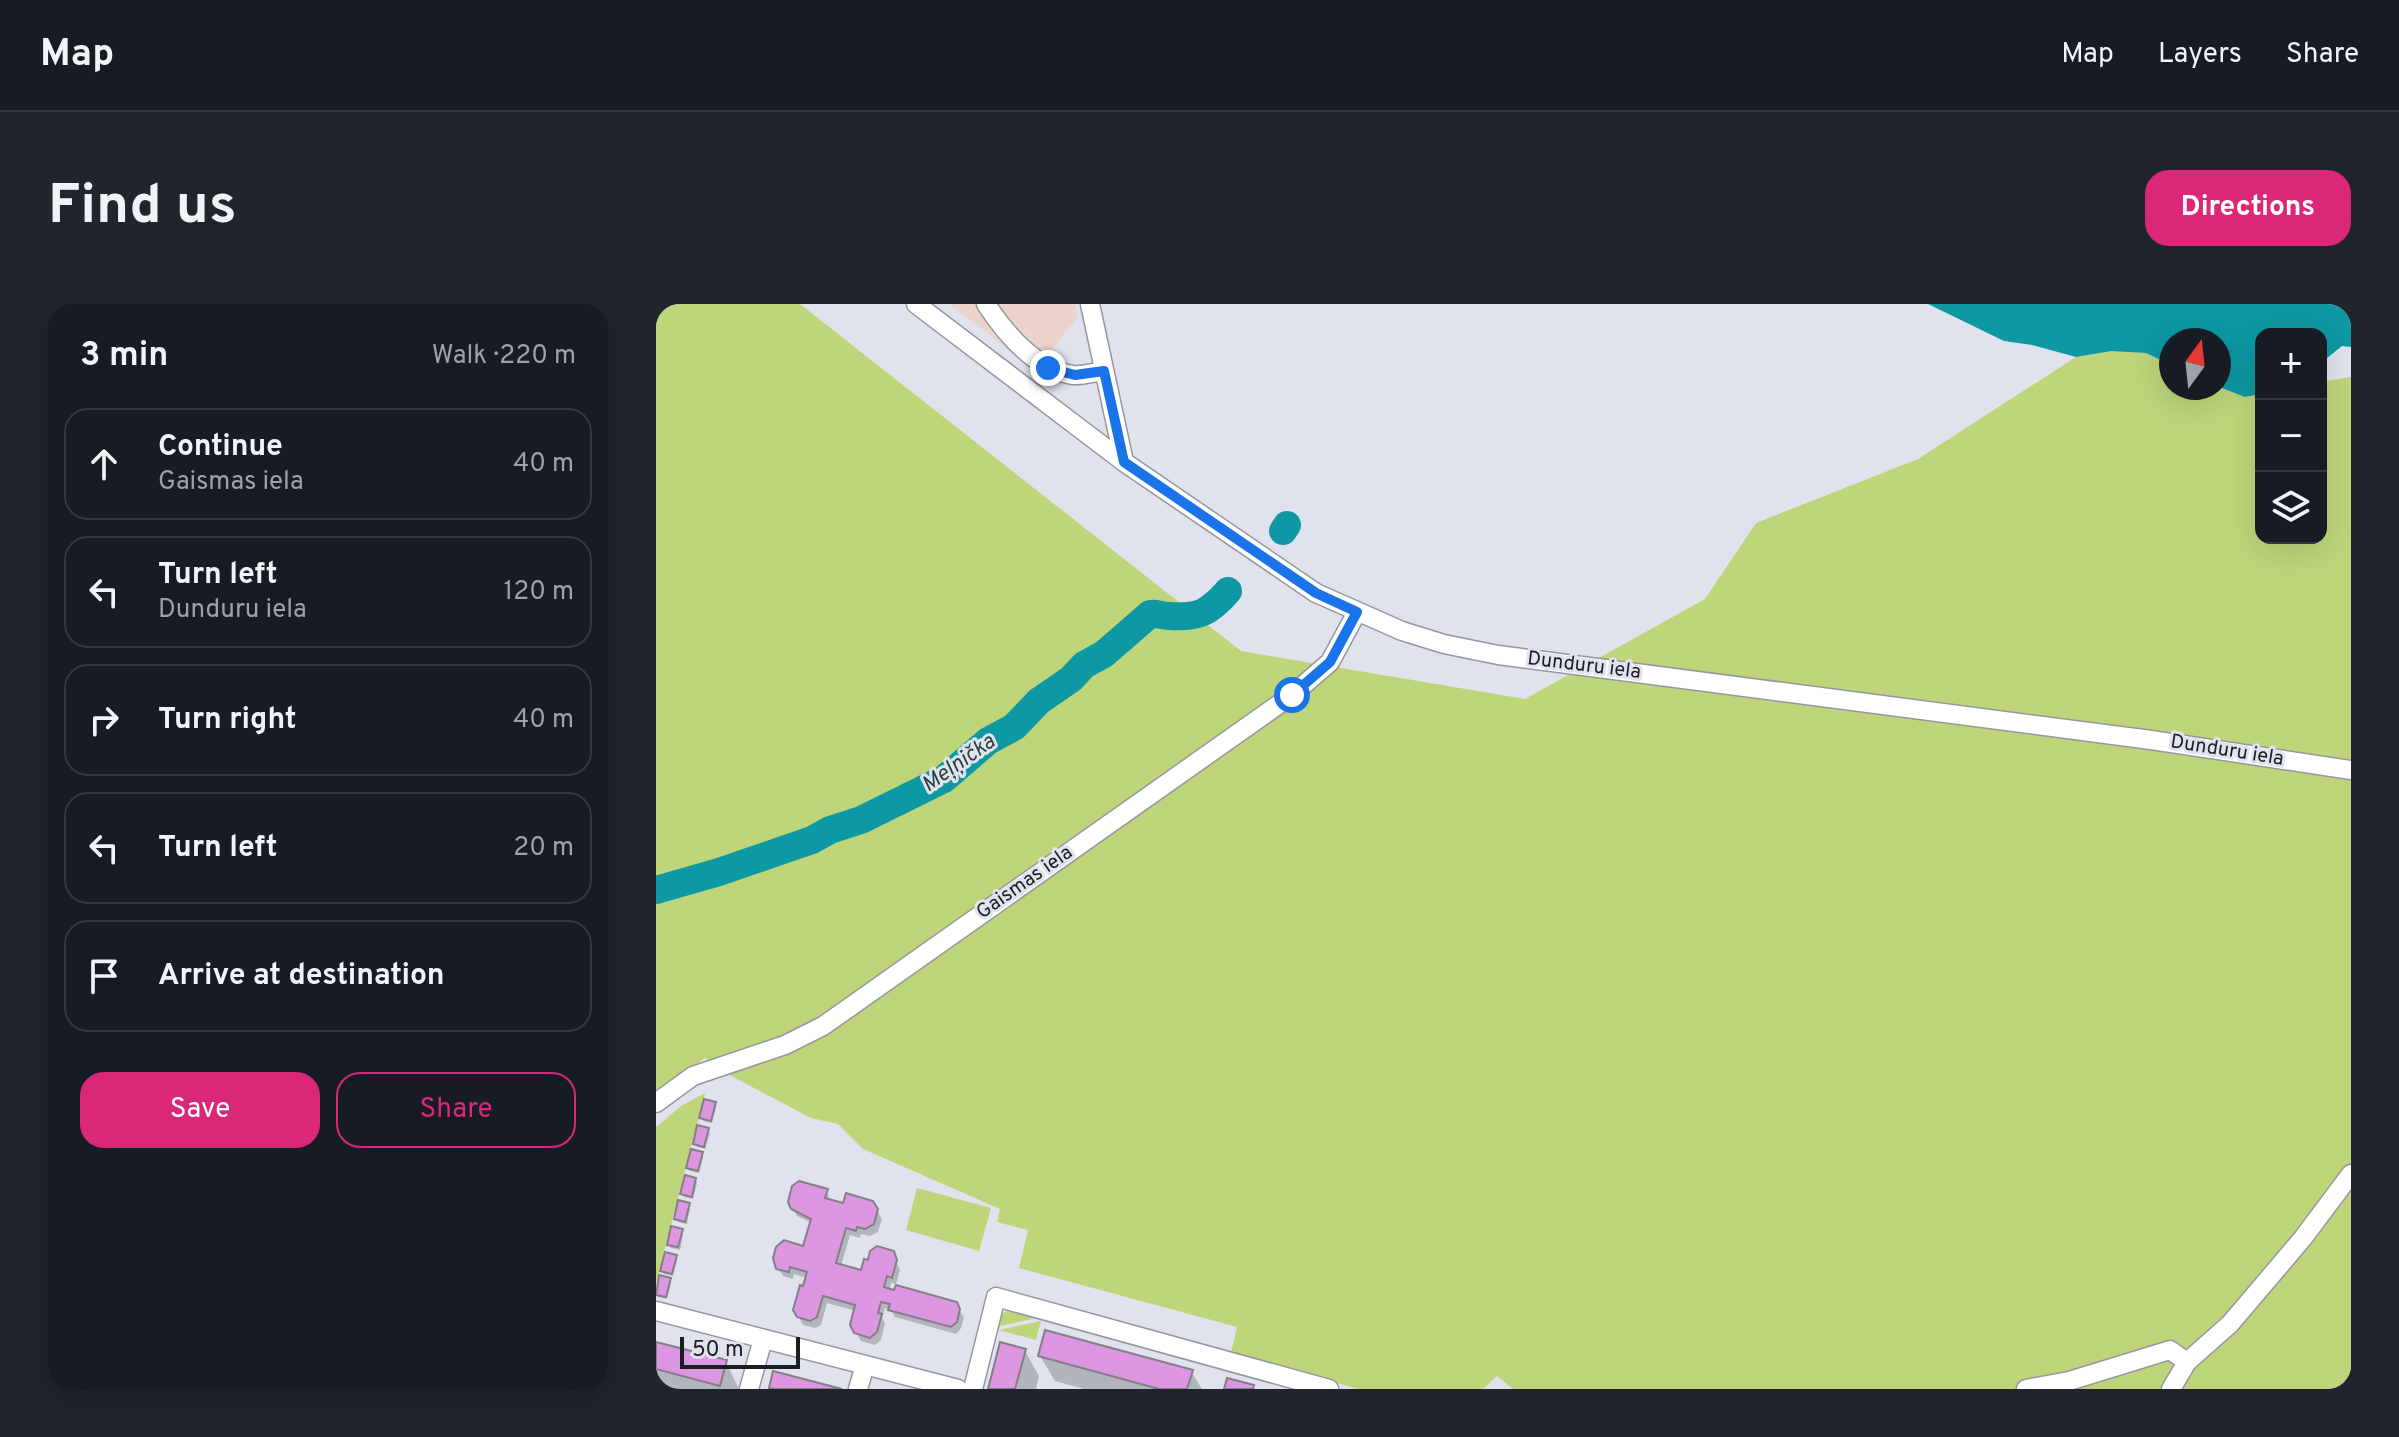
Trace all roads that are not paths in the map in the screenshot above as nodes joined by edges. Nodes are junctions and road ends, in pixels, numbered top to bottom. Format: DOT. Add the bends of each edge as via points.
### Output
graph roads {
  1 [pos="916,304"];
  2 [pos="986,304"];
  3 [pos="1090,304"];
  4 [pos="1104,371"];
  5 [pos="1124,462"];
  6 [pos="1357,612"];
  7 [pos="2351,770"];
  8 [pos="656,1103"];
  9 [pos="2351,1174"];
  10 [pos="656,1311"];
  11 [pos="763,1339"];
  12 [pos="2187,1362"];
  13 [pos="865,1365"];
  14 [pos="1273,1382"];
  15 [pos="749,1389"];
  16 [pos="858,1389"];
  17 [pos="958,1389"];
  18 [pos="973,1389"];
  19 [pos="1329,1389"];
  20 [pos="2026,1389"];
  21 [pos="2171,1389"];
  1 -- 5 [label="street, Dunduru iela"];
  2 -- 4 [label="street" via="1048,368 1075,375"];
  3 -- 4 [label="street"];
  4 -- 5 [label="street"];
  5 -- 6 [label="street, Dunduru iela" via="1316,593"];
  6 -- 7 [label="street, Dunduru iela" via="1444,644 1498,655"];
  6 -- 8 [label="street, Gaismas iela" via="1330,662 1292,695 823,1026 785,1045 693,1076"];
  9 -- 12 [label="street" via="2230,1324"];
  10 -- 11 [label="street"];
  11 -- 13 [label="street"];
  11 -- 15 [label="street"];
  12 -- 20 [label="street" via="2170,1350"];
  12 -- 21 [label="street"];
  13 -- 16 [label="street"];
  13 -- 17 [label="street"];
  14 -- 18 [label="street" via="996,1297"];
  14 -- 19 [label="street"];
}
